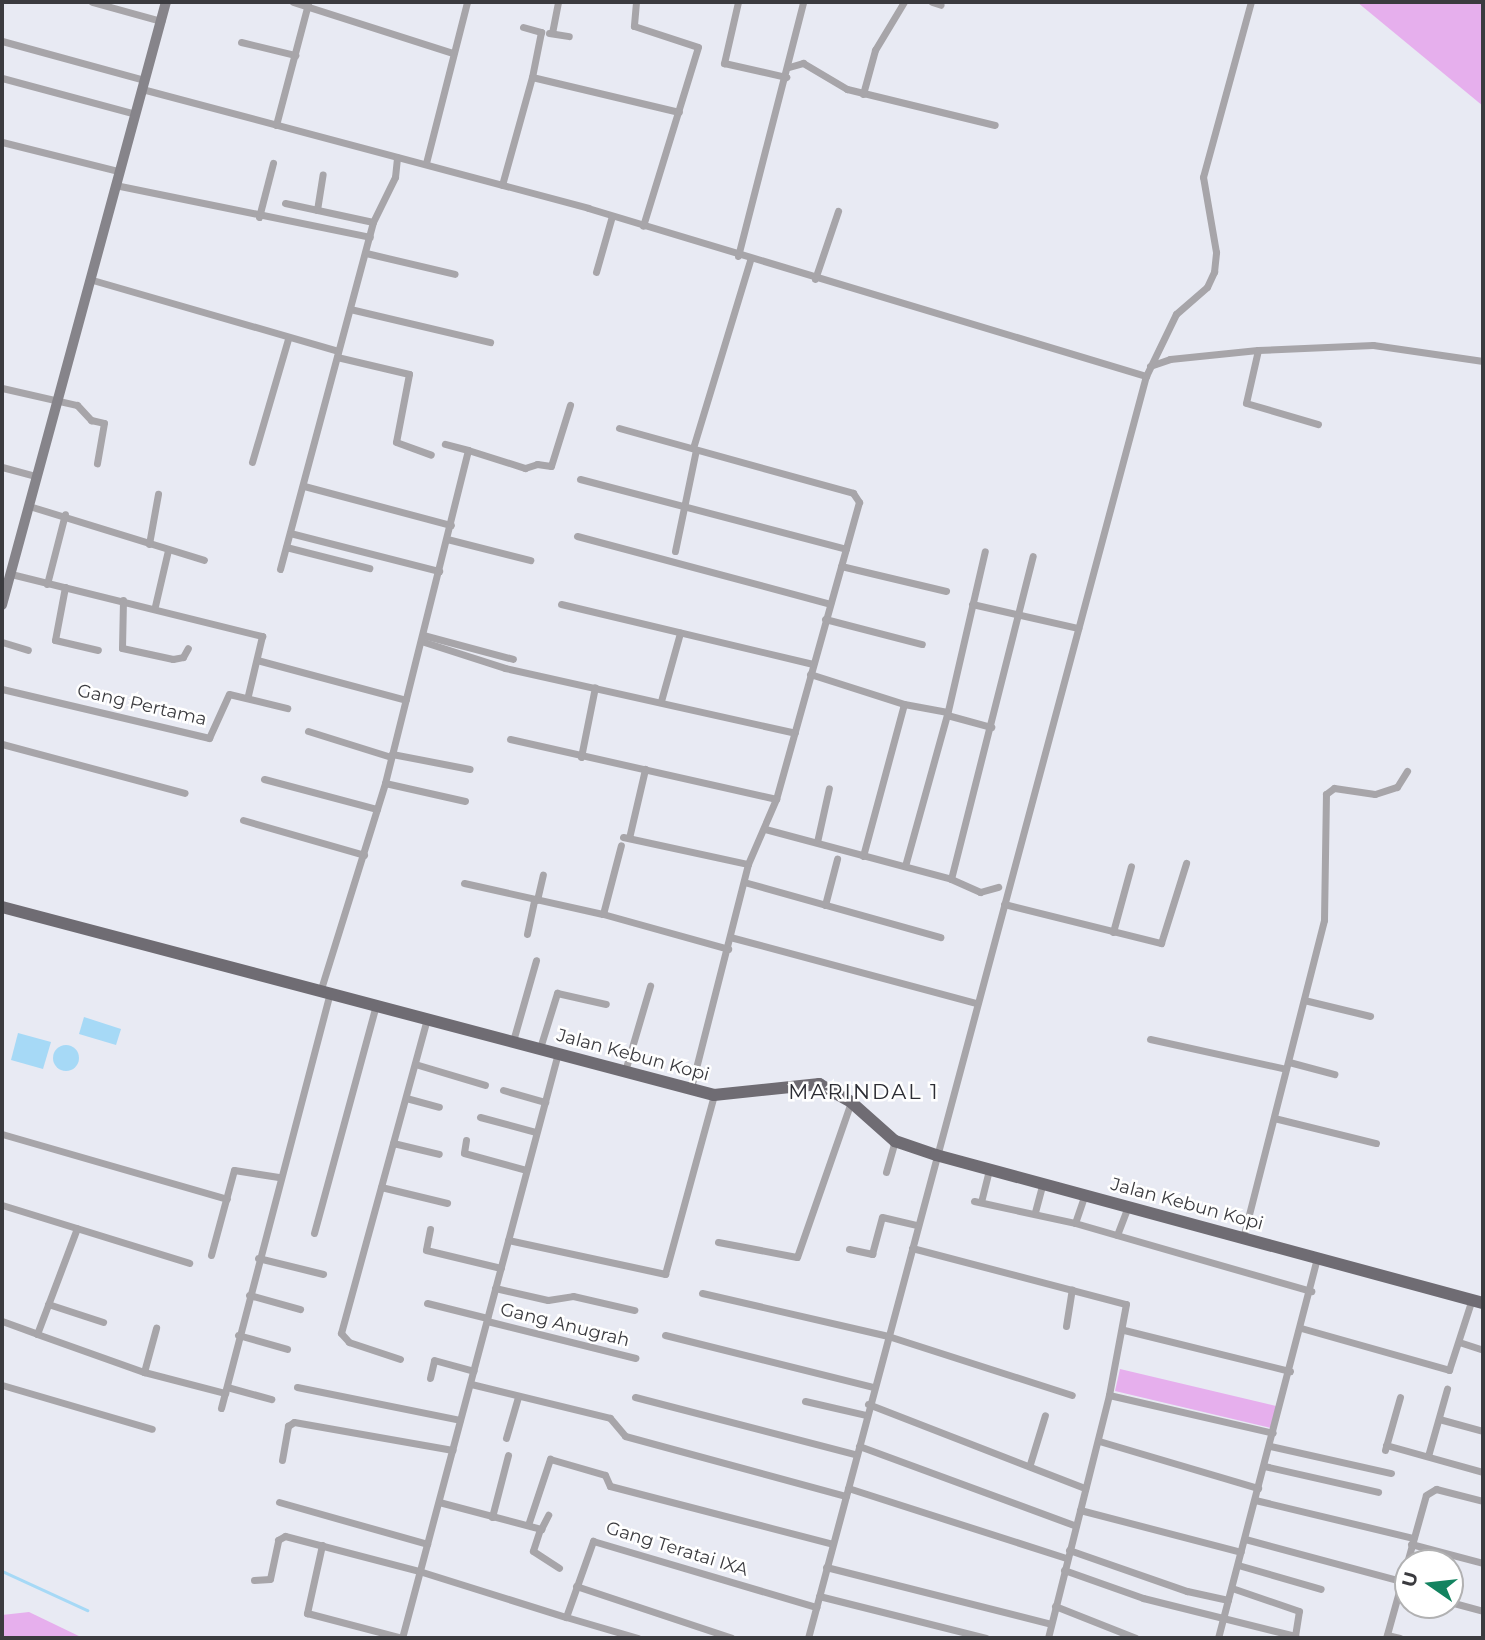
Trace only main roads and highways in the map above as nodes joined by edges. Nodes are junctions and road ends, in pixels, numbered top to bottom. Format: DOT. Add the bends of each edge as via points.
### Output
graph roads {
  1 [pos="2,907"];
  2 [pos="1478,1301"];
  1 -- 2 [label="main road, Jalan Kebun Kopi" via="714,1095 819,1084 851,1102 895,1141 936,1155"];
}
